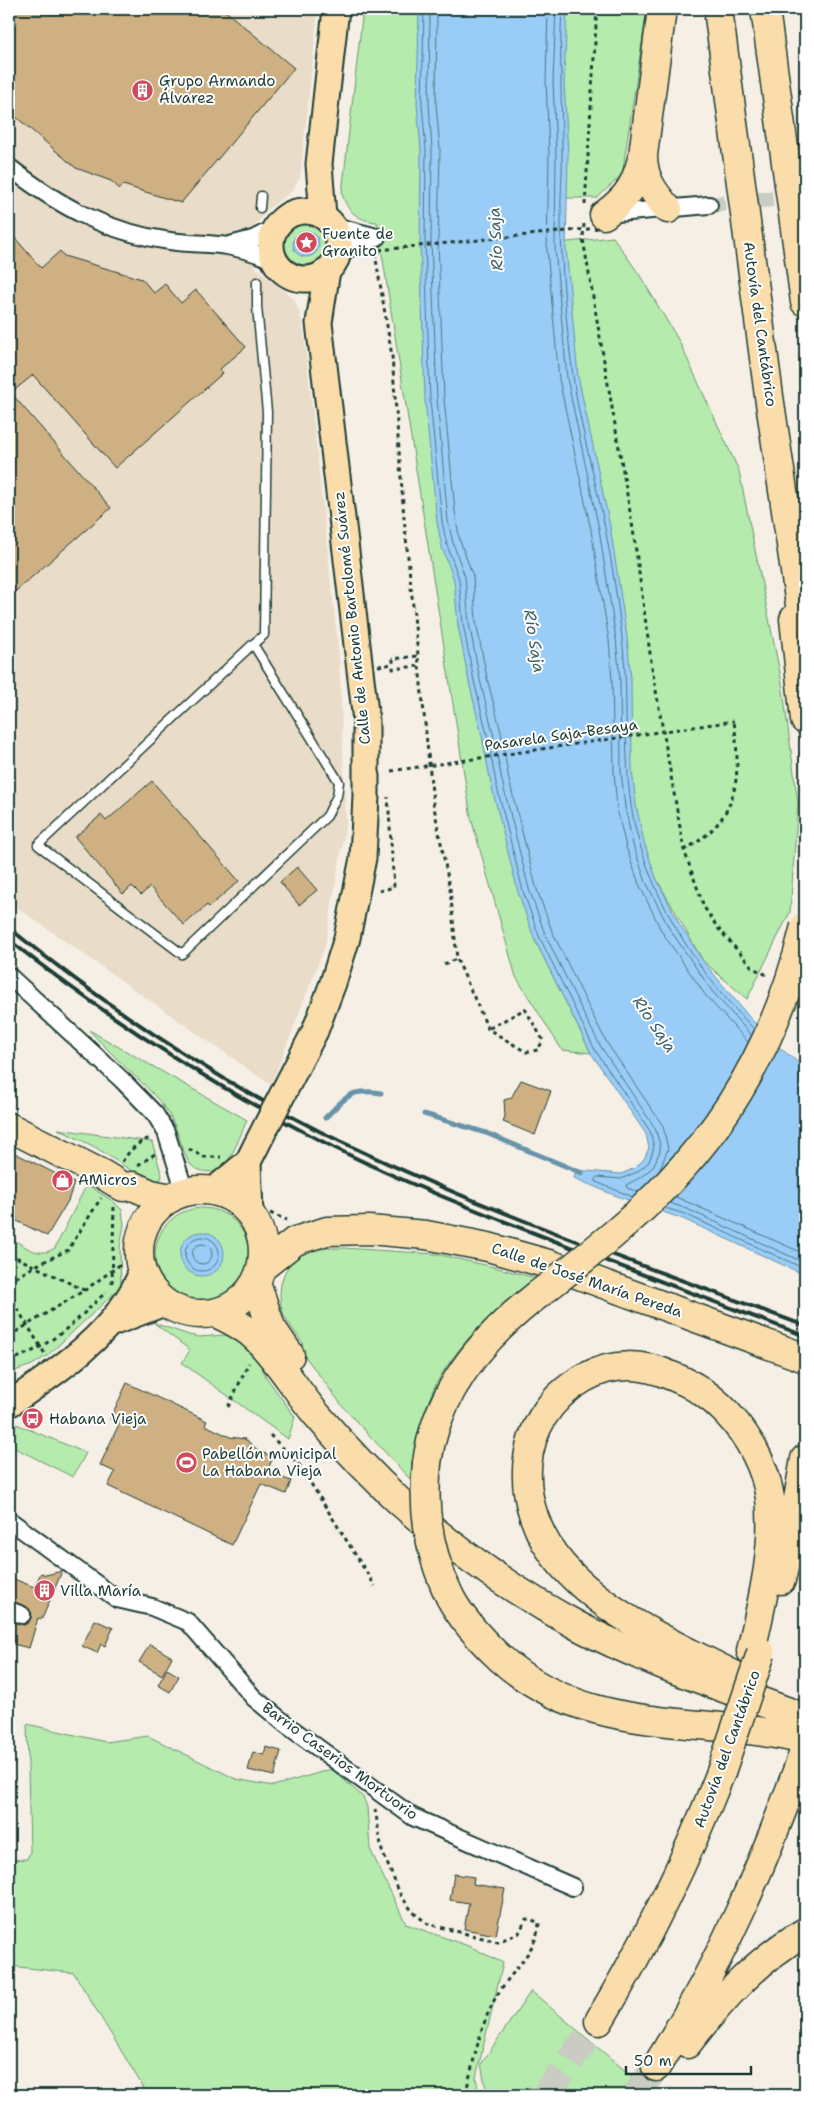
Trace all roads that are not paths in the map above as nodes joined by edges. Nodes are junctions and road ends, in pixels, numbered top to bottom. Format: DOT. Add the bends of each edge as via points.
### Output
graph roads {
  1 [pos="336,9"];
  2 [pos="662,9"];
  3 [pos="718,9"];
  4 [pos="765,9"];
  5 [pos="643,155"];
  6 [pos="319,164"];
  7 [pos="9,167"];
  8 [pos="261,196"];
  9 [pos="709,205"];
  10 [pos="260,208"];
  11 [pos="668,209"];
  12 [pos="296,212"];
  13 [pos="593,217"];
  14 [pos="329,221"];
  15 [pos="276,227"];
  16 [pos="226,246"];
  17 [pos="275,261"];
  18 [pos="332,262"];
  19 [pos="295,277"];
  20 [pos="257,282"];
  21 [pos="805,302"];
  22 [pos="319,323"];
  23 [pos="769,396"];
  24 [pos="805,639"];
  25 [pos="253,644"];
  26 [pos="805,720"];
  27 [pos="805,926"];
  28 [pos="9,976"];
  29 [pos="9,1127"];
  30 [pos="252,1154"];
  31 [pos="115,1182"];
  32 [pos="212,1191"];
  33 [pos="178,1195"];
  34 [pos="257,1215"];
  35 [pos="144,1229"];
  36 [pos="327,1231"];
  37 [pos="132,1268"];
  38 [pos="259,1275"];
  39 [pos="164,1302"];
  40 [pos="216,1313"];
  41 [pos="112,1323"];
  42 [pos="794,1354"];
  43 [pos="9,1404"];
  44 [pos="805,1459"];
  45 [pos="9,1520"];
  46 [pos="756,1652"];
  47 [pos="734,1676"];
  48 [pos="805,1702"];
  49 [pos="805,1718"];
  50 [pos="805,1740"];
  51 [pos="805,1749"];
  52 [pos="573,1887"];
  53 [pos="805,1932"];
  54 [pos="599,2021"];
  1 -- 6 [label="main road"];
  2 -- 5 [label="highway"];
  3 -- 23 [label="highway, Autovía del Cantábrico"];
  4 -- 21 [label="highway"];
  5 -- 11 [label="highway" via="643,169 649,184"];
  5 -- 13 [label="highway" via="631,189 620,203"];
  6 -- 12 [label="main road"];
  6 -- 14 [label="main road"];
  7 -- 16 [label="street" via="66,208 106,226 153,238"];
  8 -- 10 [label="lane"];
  9 -- 11 [label="street"];
  11 -- 13 [label="street"];
  12 -- 14 [label="main road" via="310,211"];
  12 -- 15 [label="main road" via="281,220"];
  14 -- 18 [label="main road" via="339,244"];
  14 -- 18 [label="street" via="378,243"];
  15 -- 16 [label="street" via="253,239"];
  15 -- 17 [label="main road" via="271,244"];
  16 -- 17 [label="street"];
  17 -- 19 [label="main road"];
  18 -- 19 [label="main road" via="312,278"];
  18 -- 22 [label="main road, Calle de Antonio Bartolomé Suárez"];
  19 -- 22 [label="main road, Calle de Antonio Bartolomé Suárez"];
  20 -- 25 [label="lane" via="267,412 264,635"];
  22 -- 30 [label="main road, Calle de Antonio Bartolomé Suárez, bridge" via="366,721 363,858 351,922 333,983 315,1030"];
  23 -- 24 [label="highway, Autovía del Cantábrico"];
  23 -- 26 [label="highway"];
  25 -- 25 [label="lane" via="38,845 182,954 327,816 337,796 339,782"];
  27 -- 50 [label="highway, bridge" via="792,976 771,1032 746,1082 714,1130 645,1206 494,1333 459,1376 439,1416 427,1463 425,1489 428,1530 436,1566 450,1596 482,1640 520,1676 587,1708 655,1721 781,1734"];
  28 -- 33 [label="street" via="146,1103 161,1123 171,1148"];
  29 -- 31 [label="highway"];
  30 -- 32 [label="main road, Calle de Antonio Bartolomé Suárez"];
  30 -- 34 [label="main road, Calle de Antonio Bartolomé Suárez"];
  31 -- 33 [label="highway" via="151,1194"];
  31 -- 35 [label="highway"];
  32 -- 33 [label="highway" via="199,1190"];
  32 -- 34 [label="highway" via="230,1197"];
  33 -- 35 [label="highway" via="152,1214"];
  34 -- 36 [label="highway, Calle de José María Pereda" via="291,1229"];
  34 -- 38 [label="highway" via="263,1248"];
  35 -- 37 [label="highway" via="139,1255"];
  36 -- 38 [label="highway, Calle de José María Pereda" via="295,1241"];
  36 -- 42 [label="highway, Calle de José María Pereda" via="407,1232 496,1249 591,1278"];
  37 -- 39 [label="highway"];
  37 -- 41 [label="main road" via="133,1294"];
  38 -- 40 [label="highway" via="239,1302"];
  38 -- 47 [label="highway" via="271,1327 318,1392 381,1462 441,1518 500,1562 579,1613 633,1639"];
  39 -- 40 [label="highway" via="189,1314"];
  39 -- 41 [label="main road"];
  40 -- 49 [label="highway" via="255,1336 352,1454 440,1536 487,1572 580,1627 643,1656"];
  41 -- 43 [label="main road"];
  44 -- 46 [label="highway, Autovía del Cantábrico" via="791,1539"];
  45 -- 52 [label="street, Barrio Caserios Mortuorio" via="117,1599 152,1607 188,1622 254,1698 413,1817"];
  46 -- 47 [label="highway" via="768,1566 770,1498 764,1472 737,1423 702,1391 661,1371 624,1366 592,1374 573,1384 556,1397 545,1412 529,1447 527,1485 538,1529 562,1565 596,1597 642,1627"];
  46 -- 54 [label="highway, Autovía del Cantábrico, bridge" via="721,1772 696,1834 668,1894"];
  47 -- 48 [label="highway"];
  51 -- 53 [label="highway" via="761,1867 726,1944 661,2070 741,1981"];
}
